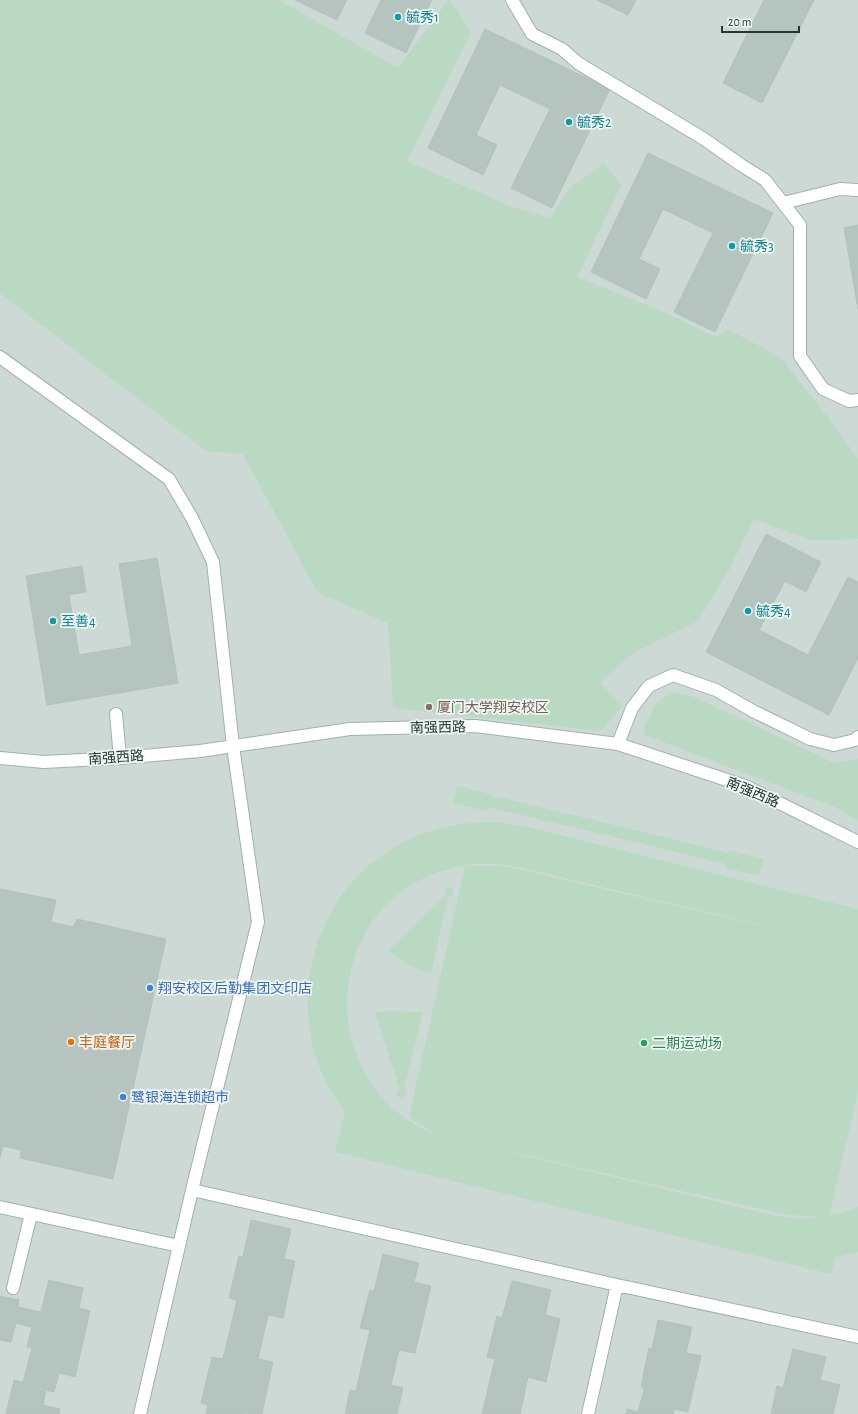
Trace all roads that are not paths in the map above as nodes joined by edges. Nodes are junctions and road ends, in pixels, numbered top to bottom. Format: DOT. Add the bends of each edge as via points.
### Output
graph roads {
  1 [pos="512,0"];
  2 [pos="858,190"];
  3 [pos="783,203"];
  4 [pos="0,357"];
  5 [pos="858,400"];
  6 [pos="116,714"];
  7 [pos="858,737"];
  8 [pos="618,744"];
  9 [pos="233,746"];
  10 [pos="0,758"];
  11 [pos="120,758"];
  12 [pos="858,842"];
  13 [pos="192,1190"];
  14 [pos="0,1207"];
  15 [pos="31,1214"];
  16 [pos="179,1246"];
  17 [pos="617,1285"];
  18 [pos="13,1288"];
  19 [pos="858,1337"];
  20 [pos="140,1414"];
  21 [pos="588,1414"];
  1 -- 3 [label="street" via="532,34 562,49 578,63 704,139 765,180"];
  2 -- 3 [label="street" via="840,189"];
  3 -- 5 [label="street" via="800,225 800,356 823,389 849,401"];
  4 -- 9 [label="street" via="170,480 213,562"];
  6 -- 11 [label="street"];
  7 -- 8 [label="street" via="856,740 834,745 810,739 716,690 673,674 649,686 632,708"];
  8 -- 9 [label="street, 南强西路" via="475,726 350,729"];
  8 -- 12 [label="street, 南强西路" via="745,786"];
  9 -- 11 [label="street, 南强西路"];
  9 -- 13 [label="street" via="258,922"];
  10 -- 11 [label="street, 南强西路" via="44,762"];
  13 -- 16 [label="street"];
  13 -- 17 [label="street"];
  14 -- 15 [label="street"];
  15 -- 16 [label="street"];
  15 -- 18 [label="street"];
  16 -- 20 [label="street"];
  17 -- 19 [label="street"];
  17 -- 21 [label="street"];
}
